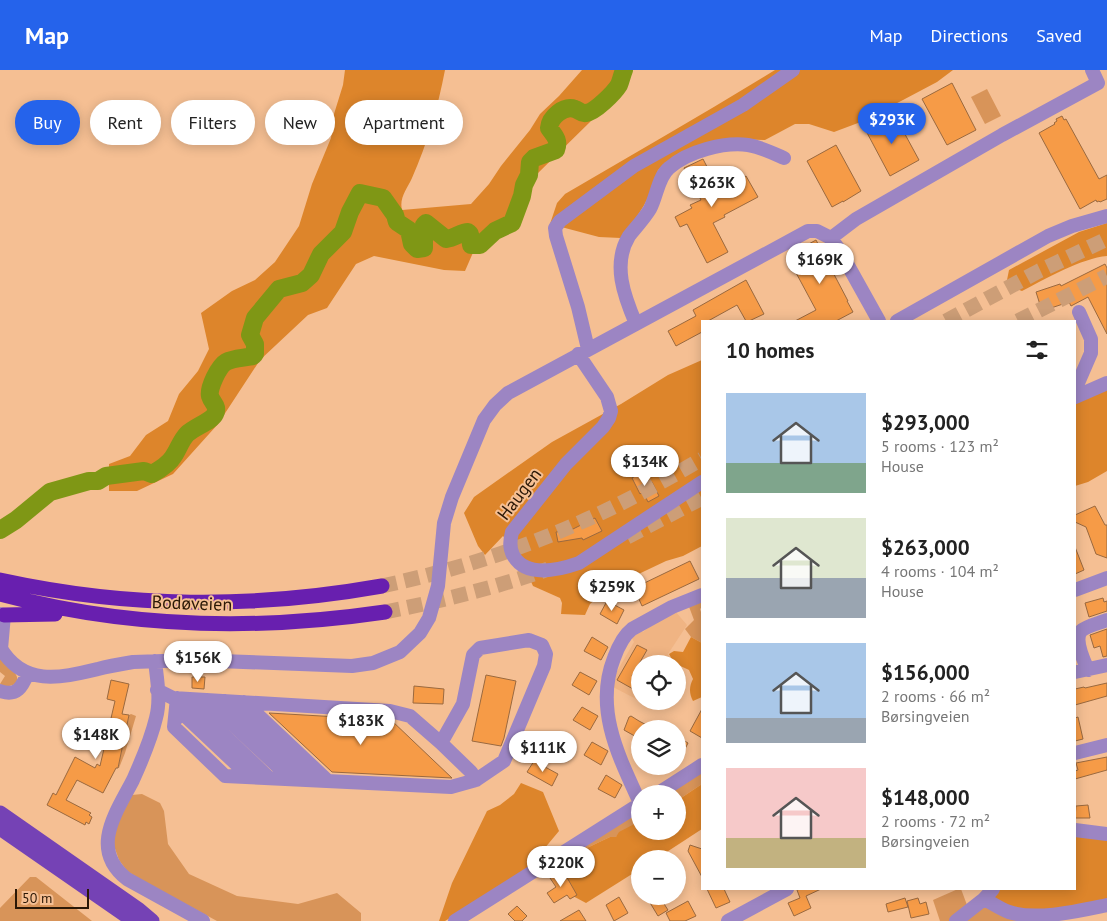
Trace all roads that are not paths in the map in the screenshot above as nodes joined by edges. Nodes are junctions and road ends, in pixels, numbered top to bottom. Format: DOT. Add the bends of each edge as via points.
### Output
graph roads {
  1 [pos="793,70"];
  2 [pos="1092,70"];
  3 [pos="784,158"];
  4 [pos="1107,216"];
  5 [pos="831,238"];
  6 [pos="1079,312"];
  7 [pos="878,320"];
  8 [pos="899,320"];
  9 [pos="636,324"];
  10 [pos="588,349"];
  11 [pos="1107,383"];
  12 [pos="1076,388"];
  13 [pos="1076,397"];
  14 [pos="701,483"];
  15 [pos="1107,578"];
  16 [pos="0,580"];
  17 [pos="382,586"];
  18 [pos="1076,590"];
  19 [pos="0,594"];
  20 [pos="701,595"];
  21 [pos="385,612"];
  22 [pos="2,615"];
  23 [pos="106,615"];
  24 [pos="1107,620"];
  25 [pos="0,648"];
  26 [pos="155,660"];
  27 [pos="1107,665"];
  28 [pos="1081,671"];
  29 [pos="28,673"];
  30 [pos="157,690"];
  31 [pos="0,691"];
  32 [pos="182,698"];
  33 [pos="207,700"];
  34 [pos="225,701"];
  35 [pos="244,702"];
  36 [pos="441,743"];
  37 [pos="1107,745"];
  38 [pos="1076,753"];
  39 [pos="701,766"];
  40 [pos="269,778"];
  41 [pos="291,779"];
  42 [pos="308,780"];
  43 [pos="476,780"];
  44 [pos="328,781"];
  45 [pos="632,785"];
  46 [pos="671,785"];
  47 [pos="631,810"];
  48 [pos="0,813"];
  49 [pos="0,828"];
  50 [pos="1076,830"];
  51 [pos="1107,834"];
  52 [pos="785,890"];
  53 [pos="989,894"];
  54 [pos="1107,905"];
  55 [pos="134,921"];
  56 [pos="152,921"];
  57 [pos="203,921"];
  58 [pos="455,921"];
  59 [pos="728,921"];
  60 [pos="956,921"];
  1 -- 10 [label="street" via="744,105 634,166 560,221 555,228 556,236"];
  2 -- 5 [label="street" via="1098,83 856,219"];
  3 -- 9 [label="street" via="750,145 734,145 696,152 669,167 649,210 621,252 620,271 627,304"];
  4 -- 8 [label="street" via="1048,236"];
  5 -- 7 [label="street"];
  5 -- 9 [label="street" via="817,231 808,232"];
  6 -- 12 [label="street" via="1091,339 1091,353"];
  9 -- 10 [label="street"];
  10 -- 14 [label="street, Haugen" via="610,404 609,418 566,464 512,532 510,549 515,558 528,568 550,570 579,563"];
  10 -- 26 [label="street" via="508,393 484,420 446,514 432,610 420,633 400,652 352,666"];
  11 -- 13 [label="street"];
  15 -- 18 [label="street"];
  16 -- 17 [label="highway, Bodøveien" via="107,598 195,603 304,598"];
  19 -- 23 [label="highway, Bodøveien"];
  20 -- 45 [label="street" via="632,629 619,646 609,672 606,706 610,728"];
  21 -- 23 [label="highway, Bodøveien" via="324,620 237,624 163,622"];
  22 -- 23 [label="highway"];
  22 -- 25 [label="street"];
  24 -- 28 [label="street" via="1083,630 1079,636"];
  25 -- 29 [label="street" via="18,668"];
  26 -- 29 [label="street" via="61,678"];
  26 -- 30 [label="street"];
  27 -- 28 [label="street"];
  29 -- 31 [label="street" via="17,692"];
  30 -- 32 [label="street" via="173,698"];
  30 -- 57 [label="street" via="157,711 152,731 144,756 109,828 108,846 112,864 123,876"];
  32 -- 33 [label="street"];
  32 -- 40 [label="street"];
  32 -- 40 [label="street" via="174,728 225,776"];
  33 -- 34 [label="street"];
  33 -- 41 [label="street"];
  34 -- 35 [label="street"];
  34 -- 42 [label="street"];
  35 -- 36 [label="street" via="390,711 410,716"];
  35 -- 44 [label="street"];
  36 -- 43 [label="street"];
  36 -- 43 [label="street" via="463,704 473,655 480,648 529,640 542,645 546,654 544,666 504,761"];
  37 -- 38 [label="street"];
  39 -- 46 [label="street"];
  40 -- 41 [label="street"];
  41 -- 42 [label="street"];
  42 -- 44 [label="street"];
  43 -- 44 [label="street" via="451,787"];
  47 -- 58 [label="street"];
  48 -- 56 [label="main road"];
  49 -- 55 [label="main road"];
  50 -- 51 [label="street"];
  52 -- 59 [label="street"];
  53 -- 54 [label="street" via="1010,912 1023,914 1062,913"];
  53 -- 60 [label="street"];
}
